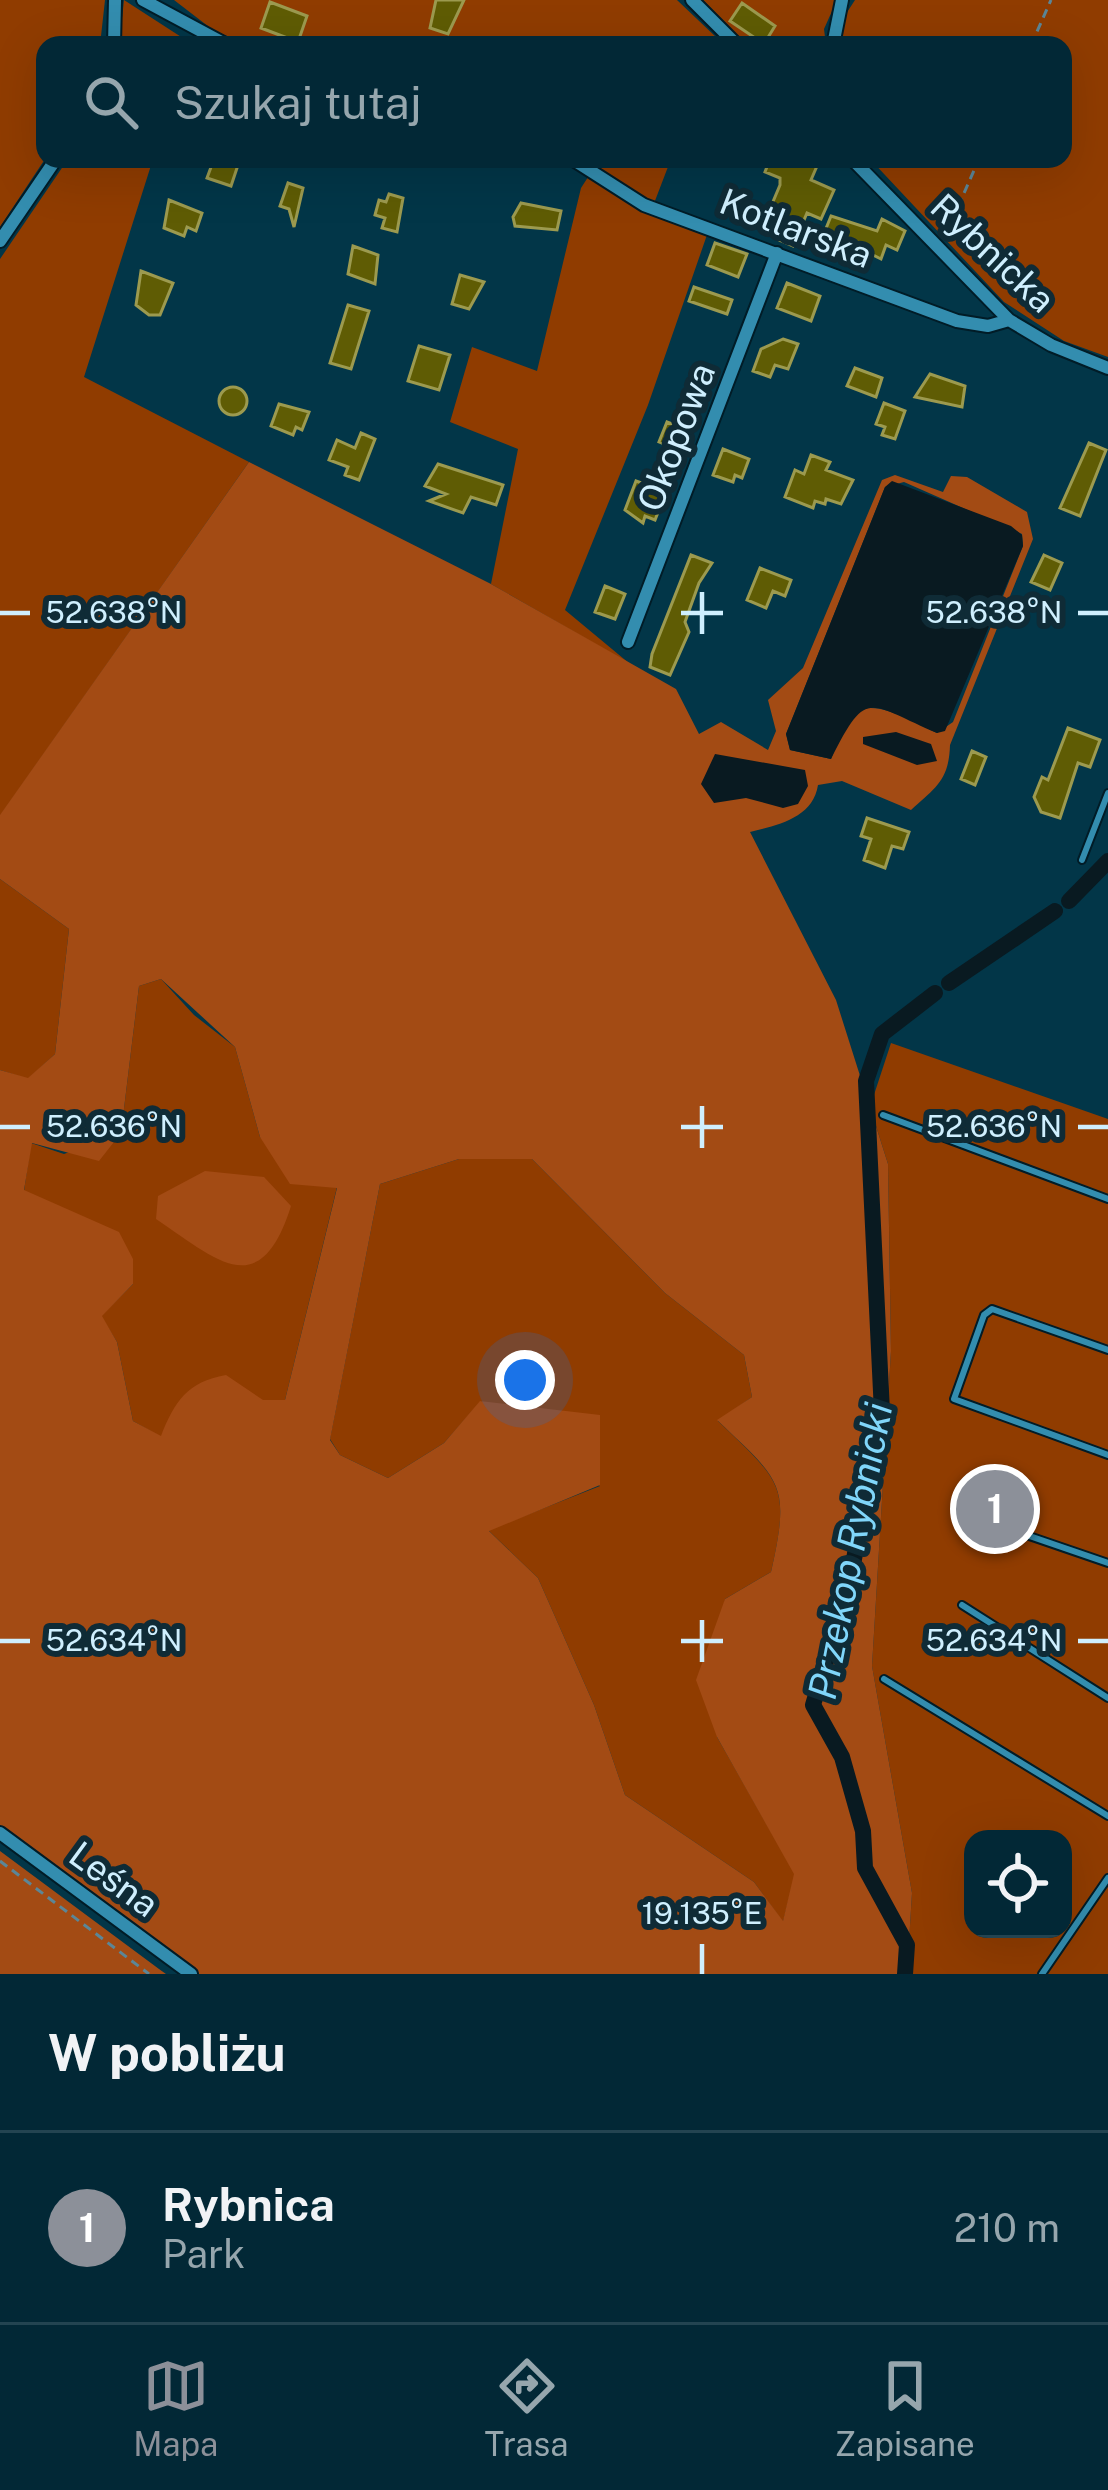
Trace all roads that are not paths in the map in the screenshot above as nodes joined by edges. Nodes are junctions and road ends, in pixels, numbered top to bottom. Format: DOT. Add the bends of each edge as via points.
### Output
graph roads {
  1 [pos="115,0"];
  2 [pos="143,0"];
  3 [pos="692,0"];
  4 [pos="842,0"];
  5 [pos="114,36"];
  6 [pos="210,36"];
  7 [pos="728,36"];
  8 [pos="833,36"];
  9 [pos="50,168"];
  10 [pos="586,168"];
  11 [pos="861,168"];
  12 [pos="0,241"];
  13 [pos="777,253"];
  14 [pos="1010,320"];
  15 [pos="1108,368"];
  16 [pos="628,642"];
  17 [pos="1108,793"];
  18 [pos="1082,860"];
  19 [pos="883,1115"];
  20 [pos="1108,1199"];
  21 [pos="1108,1350"];
  22 [pos="1108,1455"];
  23 [pos="971,1516"];
  24 [pos="1108,1563"];
  25 [pos="962,1605"];
  26 [pos="884,1678"];
  27 [pos="1108,1698"];
  28 [pos="1108,1816"];
  29 [pos="0,1833"];
  30 [pos="1108,1878"];
  31 [pos="191,1974"];
  32 [pos="1042,1974"];
  1 -- 5 [label="street"];
  2 -- 6 [label="street"];
  3 -- 7 [label="street"];
  4 -- 8 [label="street"];
  9 -- 12 [label="street"];
  10 -- 13 [label="street, Kotlarska" via="644,205"];
  11 -- 14 [label="street, Rybnicka"];
  13 -- 14 [label="street, Kotlarska" via="957,321"];
  13 -- 16 [label="street, Okopowa"];
  14 -- 15 [label="street, Rybnicka"];
  17 -- 18 [label="lane"];
  19 -- 20 [label="lane"];
  21 -- 22 [label="lane" via="992,1310 954,1399"];
  23 -- 24 [label="lane"];
  25 -- 27 [label="lane"];
  26 -- 28 [label="lane"];
  29 -- 31 [label="street, Leśna"];
  30 -- 32 [label="lane"];
}
